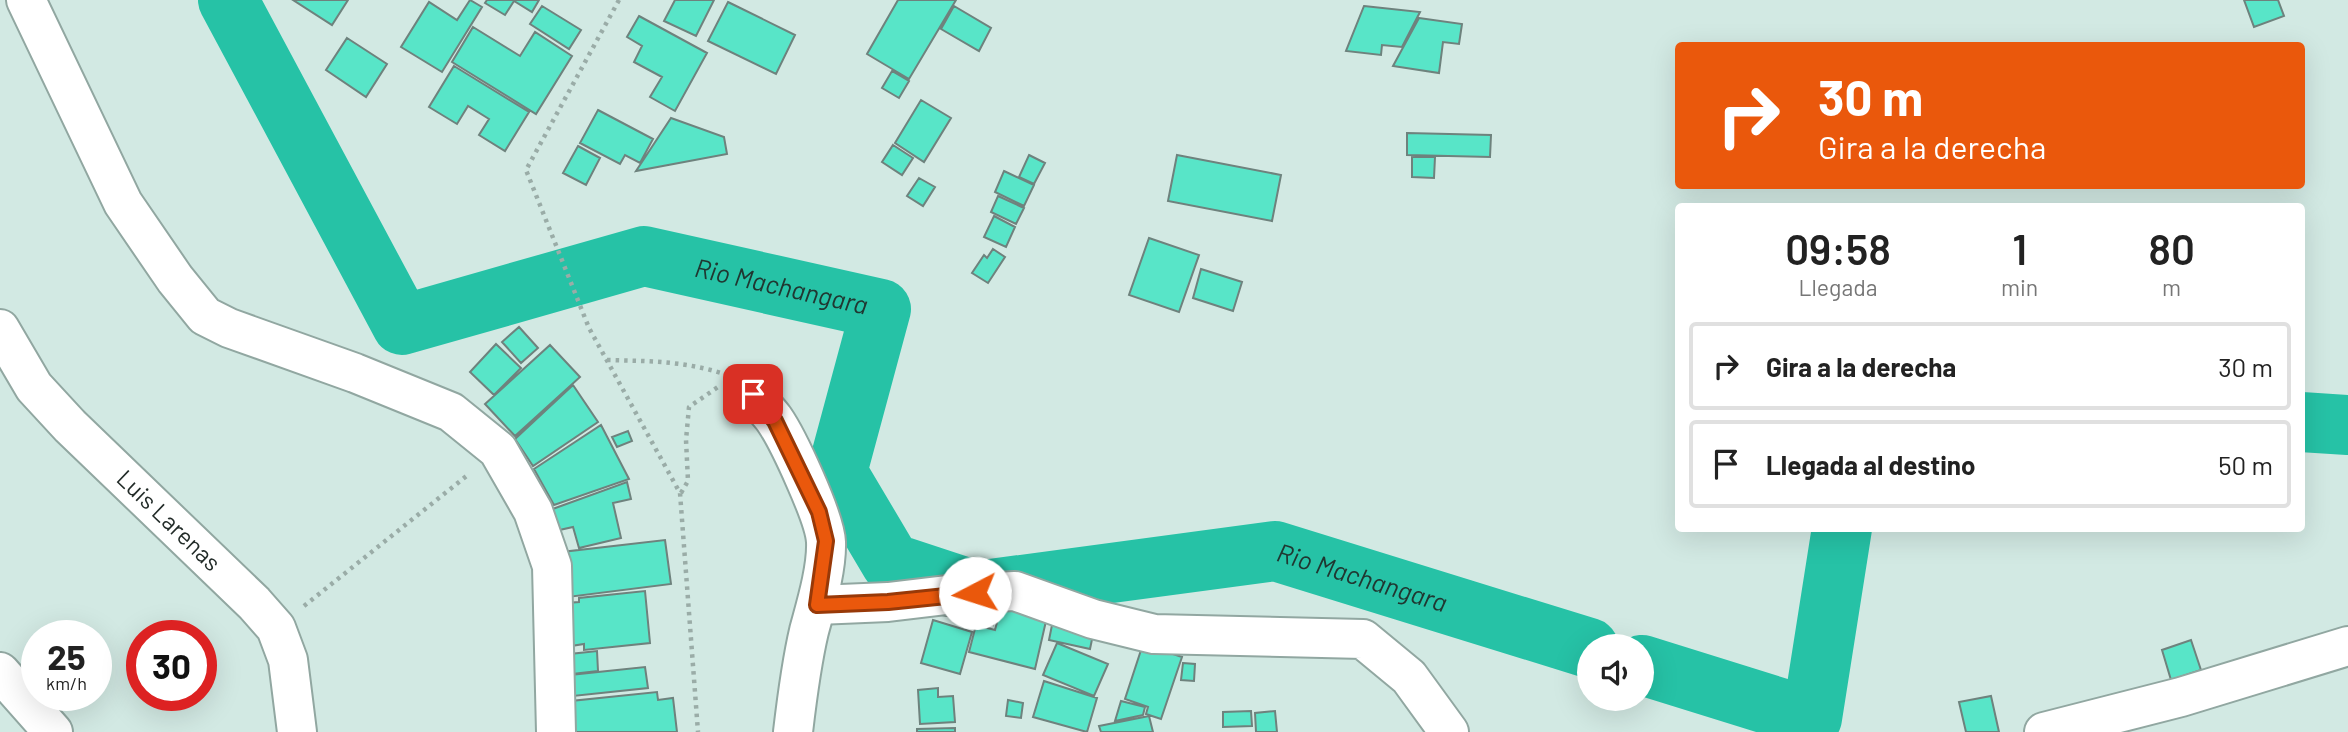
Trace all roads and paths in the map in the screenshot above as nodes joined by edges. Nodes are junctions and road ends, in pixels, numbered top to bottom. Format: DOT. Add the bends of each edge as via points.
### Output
graph roads {
  1 [pos="26,0"];
  2 [pos="619,0"];
  3 [pos="0,329"];
  4 [pos="607,360"];
  5 [pos="746,387"];
  6 [pos="498,450"];
  7 [pos="680,493"];
  8 [pos="817,605"];
  9 [pos="276,628"];
  10 [pos="2348,646"];
  11 [pos="0,672"];
  12 [pos="53,732"];
  13 [pos="297,732"];
  14 [pos="556,732"];
  15 [pos="698,732"];
  16 [pos="793,732"];
  17 [pos="1449,732"];
  18 [pos="2044,732"];
  1 -- 6 [label="street" via="123,203 205,316 450,412"];
  2 -- 4 [label="path" via="526,170 589,328"];
  3 -- 9 [label="street, Luis Larenas" via="34,387"];
  4 -- 5 [label="path" via="697,365"];
  4 -- 7 [label="path"];
  5 -- 7 [label="path" via="715,388 689,407 688,481"];
  5 -- 8 [label="street" via="775,421 819,512 826,541"];
  6 -- 9 [label="path"];
  6 -- 14 [label="street" via="534,511 552,566"];
  7 -- 15 [label="path"];
  8 -- 16 [label="street" via="797,691"];
  8 -- 17 [label="street" via="1015,591 1093,619 1154,634 1363,639 1409,677"];
  9 -- 13 [label="street, Luis Larenas" via="288,660"];
  10 -- 18 [label="street" via="2181,697"];
  11 -- 12 [label="street"];
}
